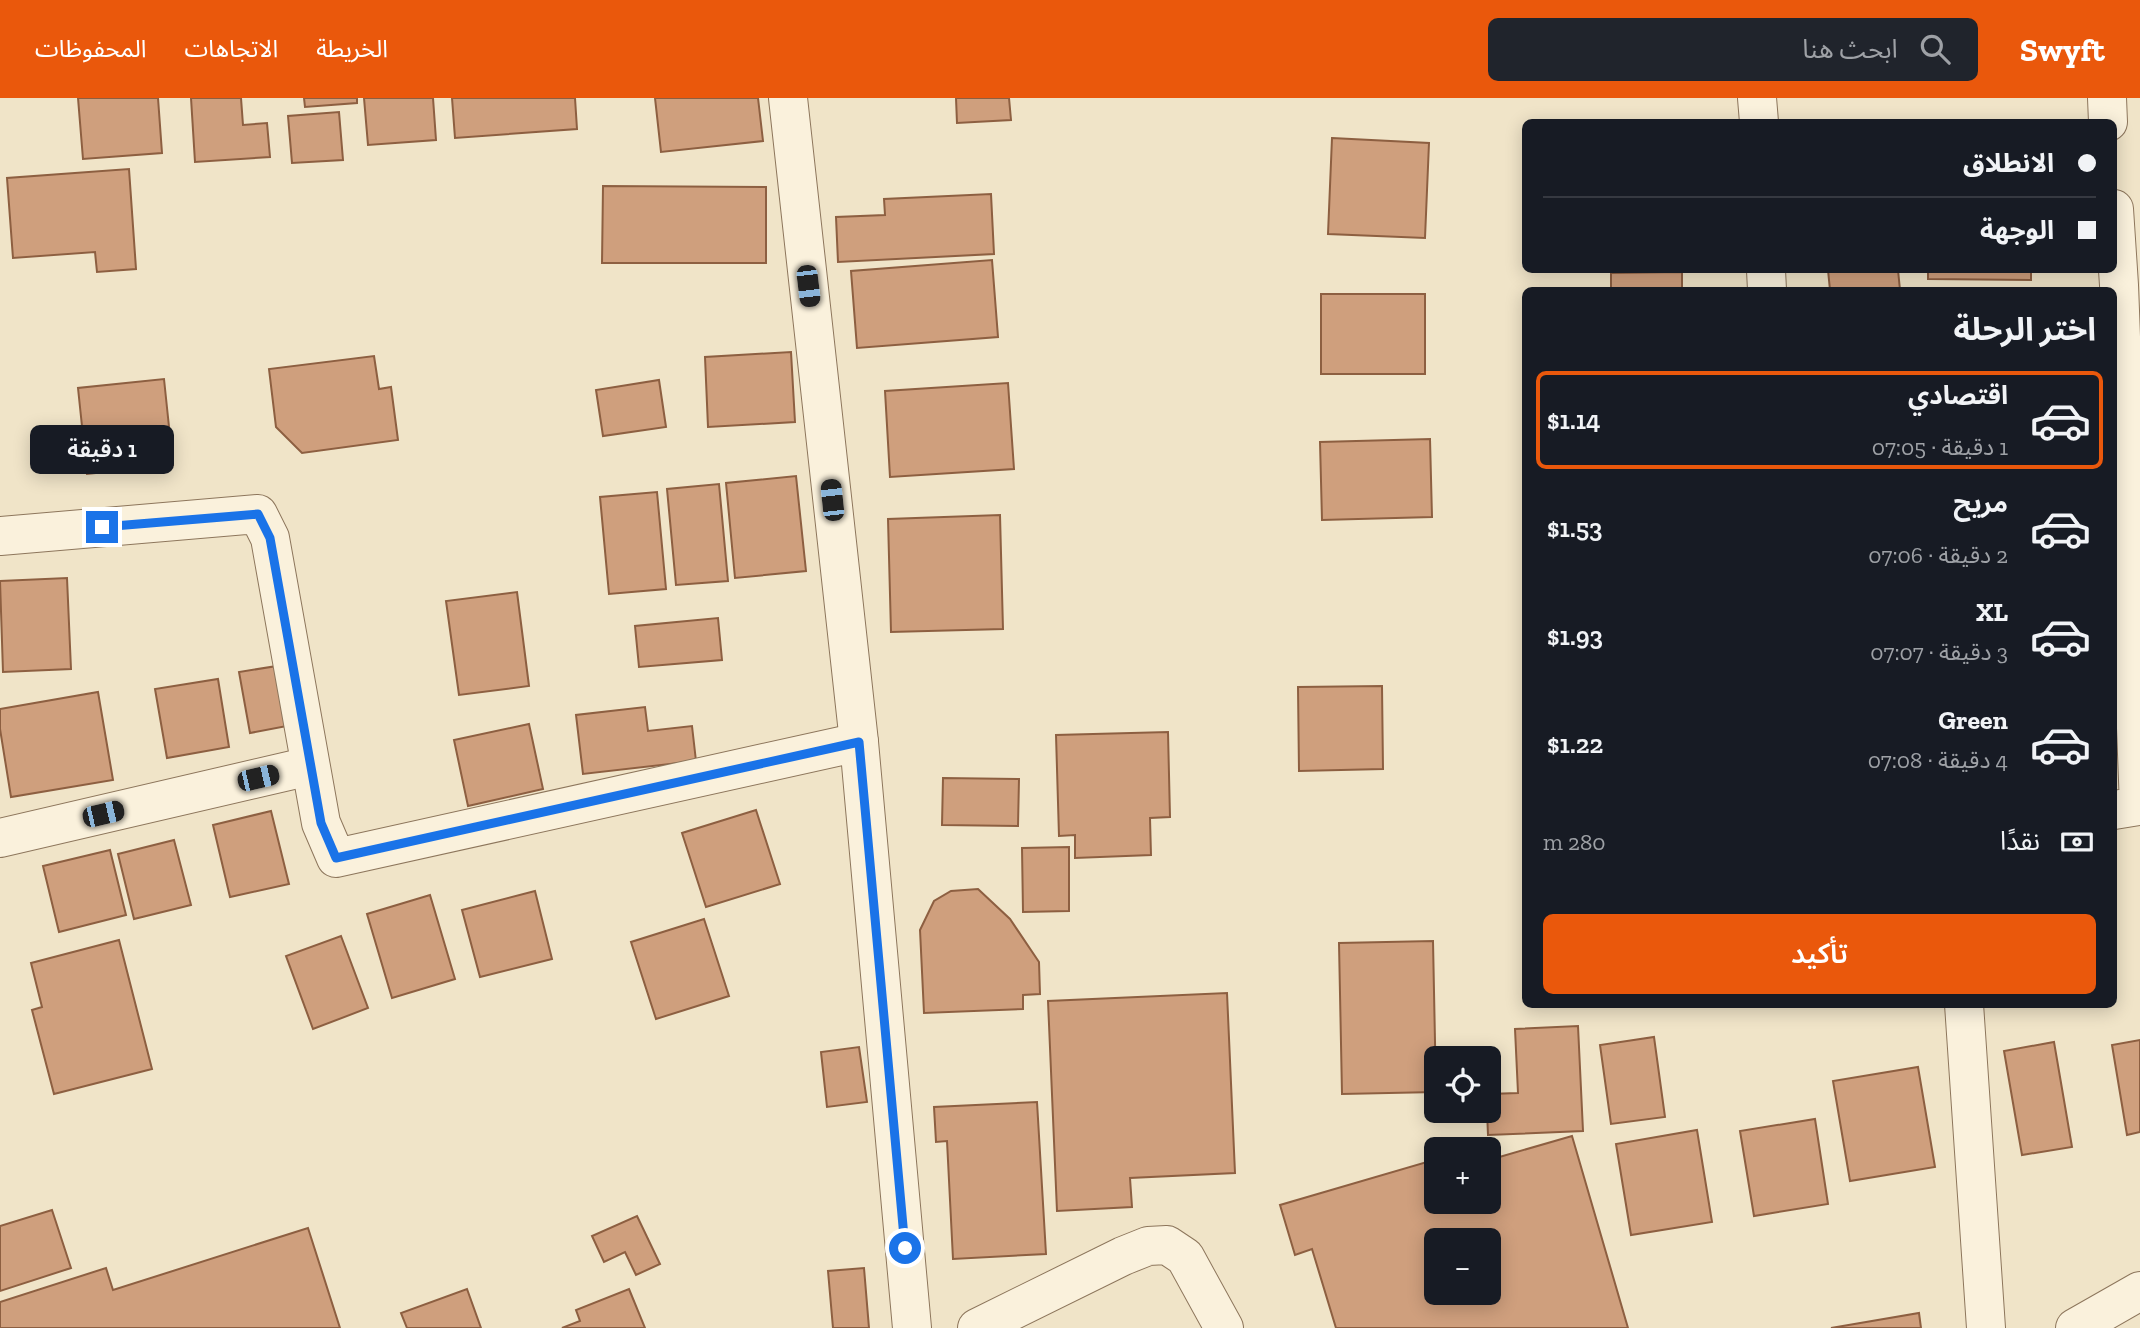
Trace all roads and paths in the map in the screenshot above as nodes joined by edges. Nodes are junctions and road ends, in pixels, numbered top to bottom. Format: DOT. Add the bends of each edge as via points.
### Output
graph roads {
  1 [pos="788,98"];
  2 [pos="1758,98"];
  3 [pos="2107,98"];
  4 [pos="1759,119"];
  5 [pos="2108,119"];
  6 [pos="2117,255"];
  7 [pos="0,536"];
  8 [pos="859,742"];
  9 [pos="310,766"];
  10 [pos="2117,810"];
  11 [pos="0,838"];
  12 [pos="1964,1008"];
  13 [pos="2140,1292"];
  14 [pos="912,1328"];
  15 [pos="976,1328"];
  16 [pos="1224,1328"];
  17 [pos="1986,1328"];
  18 [pos="2075,1328"];
  1 -- 8 [label="street"];
  2 -- 4 [label="street"];
  3 -- 5 [label="street"];
  6 -- 10 [label="street" via="2139,806"];
  7 -- 9 [label="street" via="258,514 270,538"];
  8 -- 9 [label="street" via="336,858 321,823"];
  8 -- 14 [label="street"];
  9 -- 11 [label="street"];
  12 -- 17 [label="street"];
  13 -- 18 [label="street"];
  15 -- 16 [label="street" via="1123,1256 1148,1246 1167,1245 1185,1257"];
}
